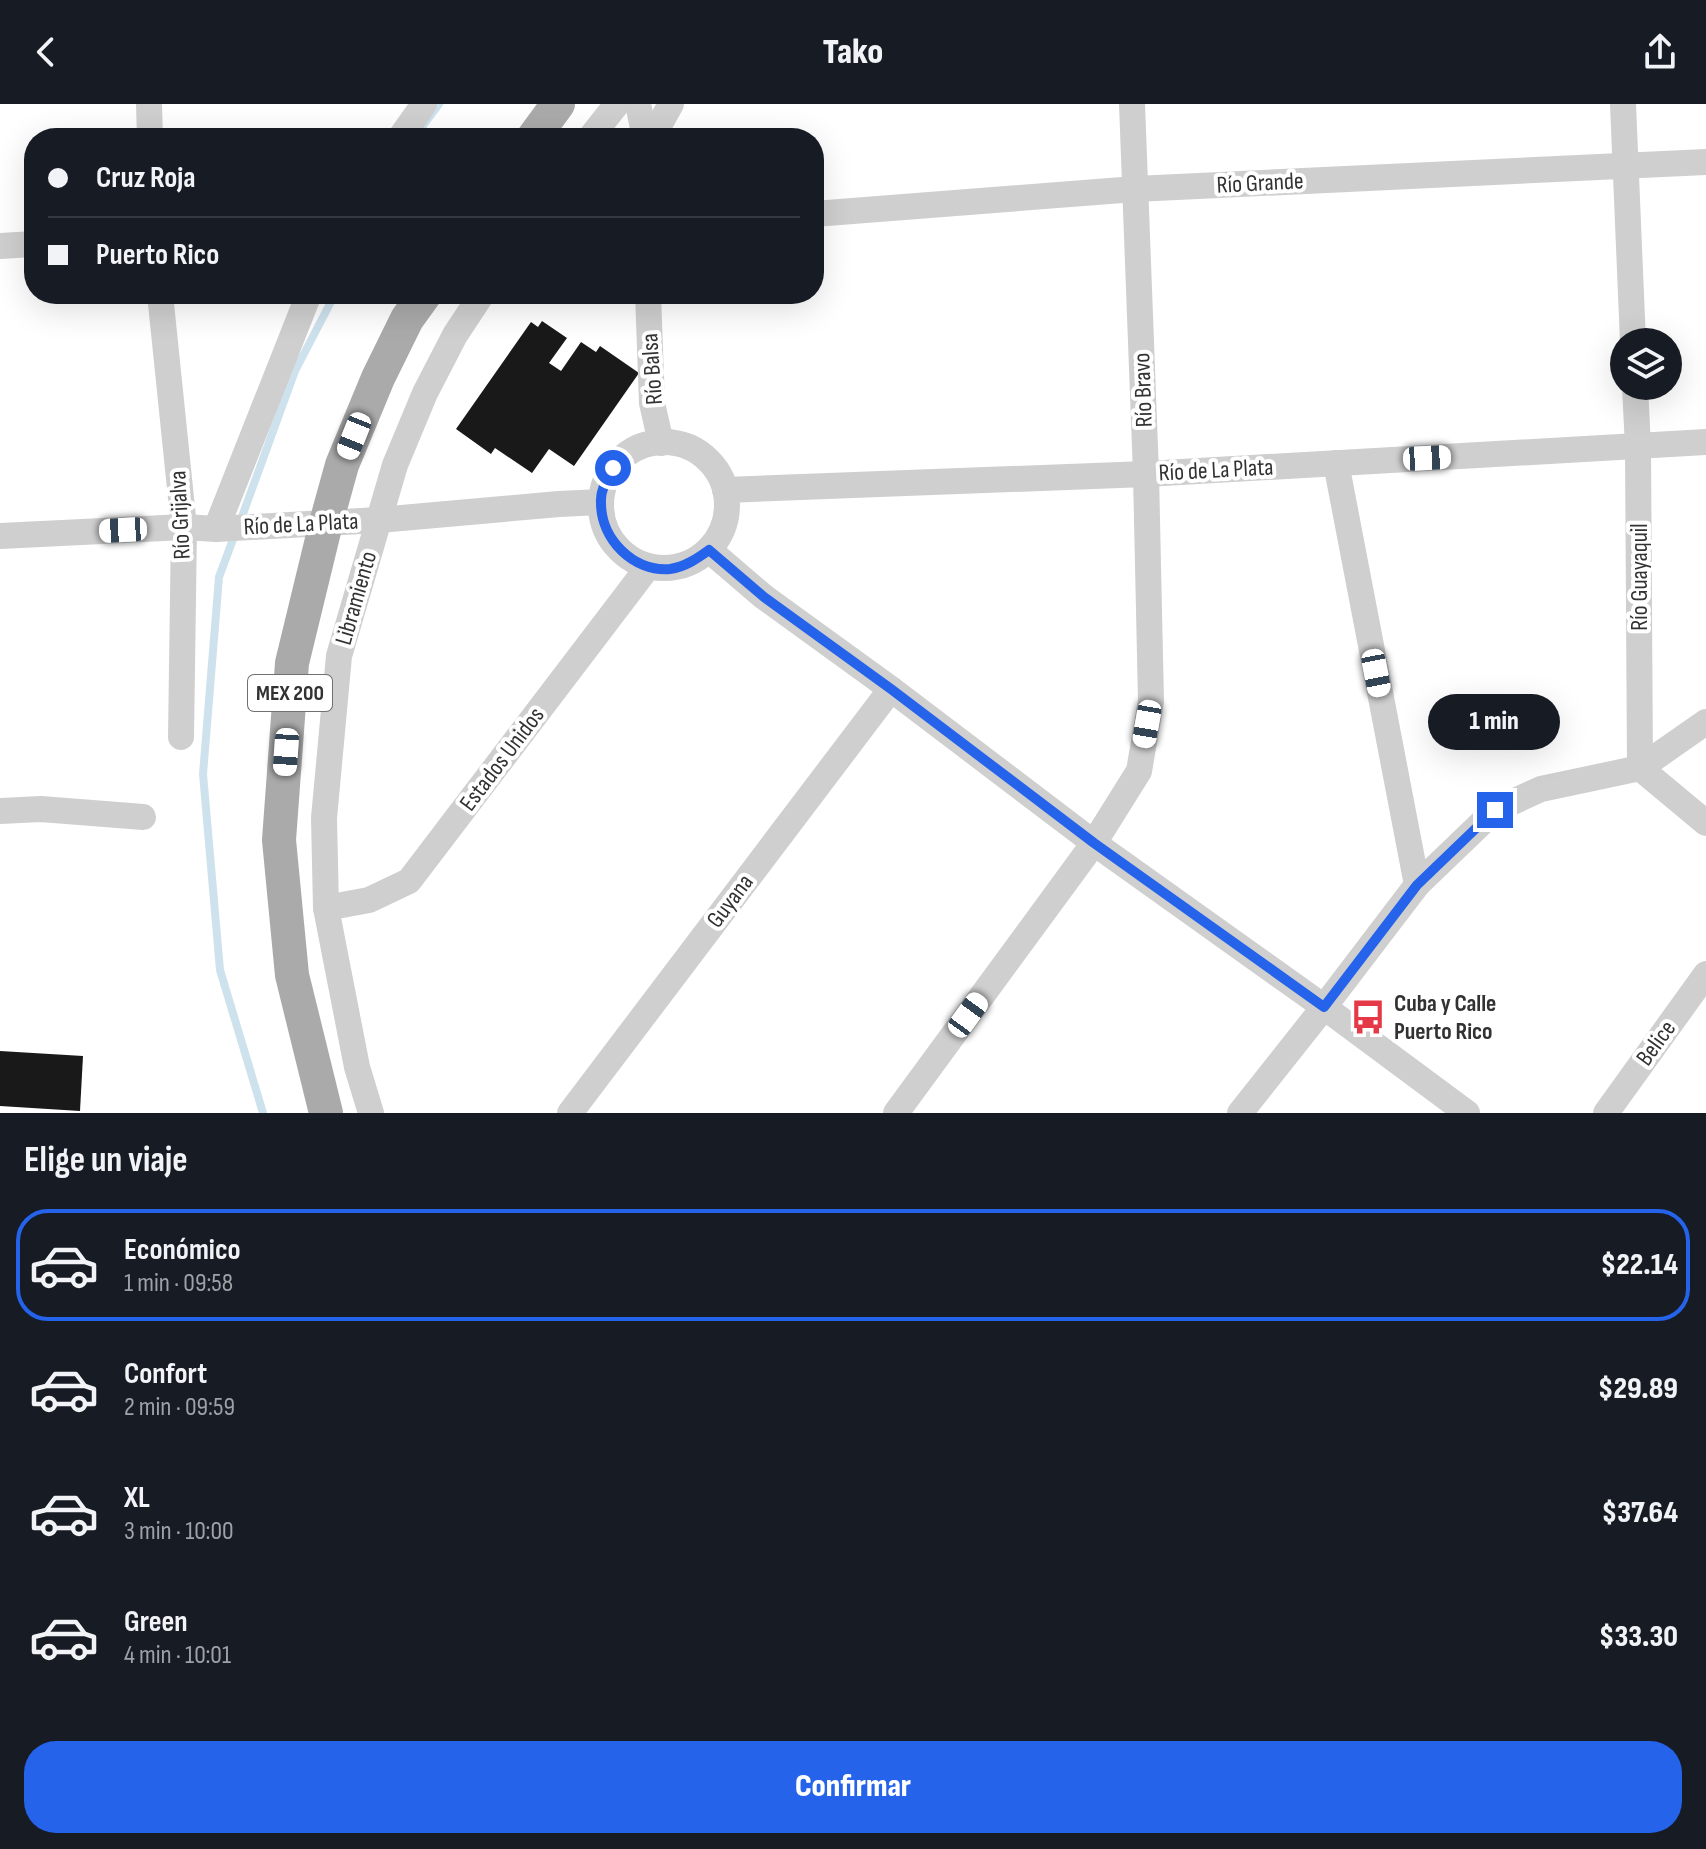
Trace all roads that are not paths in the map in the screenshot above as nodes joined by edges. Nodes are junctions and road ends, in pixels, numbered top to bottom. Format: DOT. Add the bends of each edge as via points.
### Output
graph roads {
  1 [pos="149,104"];
  2 [pos="424,104"];
  3 [pos="558,104"];
  4 [pos="617,104"];
  5 [pos="638,104"];
  6 [pos="671,104"];
  7 [pos="1132,104"];
  8 [pos="1623,104"];
  9 [pos="150,128"];
  10 [pos="407,128"];
  11 [pos="540,128"];
  12 [pos="598,128"];
  13 [pos="643,128"];
  14 [pos="658,128"];
  15 [pos="1706,162"];
  16 [pos="1626,166"];
  17 [pos="1135,189"];
  18 [pos="824,213"];
  19 [pos="24,245"];
  20 [pos="0,246"];
  21 [pos="161,304"];
  22 [pos="305,304"];
  23 [pos="418,304"];
  24 [pos="475,304"];
  25 [pos="648,304"];
  26 [pos="1632,328"];
  27 [pos="1636,400"];
  28 [pos="1706,442"];
  29 [pos="661,443"];
  30 [pos="1638,447"];
  31 [pos="1336,463"];
  32 [pos="1146,474"];
  33 [pos="725,490"];
  34 [pos="601,502"];
  35 [pos="379,520"];
  36 [pos="326,523"];
  37 [pos="184,527"];
  38 [pos="221,528"];
  39 [pos="0,536"];
  40 [pos="709,550"];
  41 [pos="648,567"];
  42 [pos="891,689"];
  43 [pos="1706,722"];
  44 [pos="181,737"];
  45 [pos="1640,768"];
  46 [pos="0,811"];
  47 [pos="143,817"];
  48 [pos="1706,823"];
  49 [pos="1094,843"];
  50 [pos="1417,885"];
  51 [pos="326,908"];
  52 [pos="1706,974"];
  53 [pos="1324,1007"];
  54 [pos="326,1113"];
  55 [pos="371,1113"];
  56 [pos="570,1113"];
  57 [pos="896,1113"];
  58 [pos="1240,1113"];
  59 [pos="1467,1113"];
  60 [pos="1606,1113"];
  1 -- 9 [label="street"];
  2 -- 10 [label="street"];
  3 -- 11 [label="main road"];
  4 -- 12 [label="street"];
  5 -- 13 [label="street"];
  6 -- 14 [label="street"];
  7 -- 17 [label="street, Río Bravo"];
  8 -- 16 [label="street"];
  15 -- 16 [label="street, Río Grande"];
  16 -- 17 [label="street, Río Grande"];
  16 -- 26 [label="street"];
  17 -- 18 [label="street, Río Grande"];
  17 -- 32 [label="street, Río Bravo"];
  19 -- 20 [label="street"];
  21 -- 37 [label="street, Río Grijalva"];
  22 -- 38 [label="street"];
  23 -- 36 [label="main road, MEX 200" via="378,378 342,465"];
  24 -- 35 [label="street, Libramiento" via="425,393"];
  25 -- 29 [label="street, Río Balsa" via="652,403"];
  27 -- 30 [label="street, Río Guayaquil"];
  28 -- 30 [label="street, Río de La Plata"];
  29 -- 33 [label="street" via="682,445 701,455"];
  29 -- 34 [label="street" via="626,455 604,484"];
  30 -- 31 [label="street, Río de La Plata"];
  30 -- 45 [label="street, Río Guayaquil"];
  31 -- 32 [label="street, Río de La Plata"];
  31 -- 50 [label="street"];
  32 -- 33 [label="street, Río de La Plata"];
  32 -- 49 [label="street, Río Bravo" via="1151,701 1139,771"];
  33 -- 40 [label="street" via="727,511"];
  34 -- 35 [label="street, Río de La Plata"];
  34 -- 41 [label="street" via="606,530 623,553"];
  35 -- 36 [label="street, Río de La Plata"];
  35 -- 51 [label="street, Libramiento" via="339,656 324,818"];
  36 -- 38 [label="street, Río de La Plata"];
  36 -- 54 [label="main road, MEX 200" via="292,663 279,840 292,975"];
  37 -- 38 [label="street, Río de La Plata"];
  37 -- 39 [label="street, Río de La Plata"];
  37 -- 44 [label="street, Río Grijalva"];
  40 -- 41 [label="street" via="692,563"];
  40 -- 42 [label="street"];
  41 -- 51 [label="street, Estados Unidos" via="409,881 369,900"];
  42 -- 49 [label="street"];
  42 -- 56 [label="street, Guyana"];
  43 -- 45 [label="street"];
  45 -- 48 [label="street"];
  45 -- 50 [label="street" via="1541,789 1495,810"];
  46 -- 47 [label="street"];
  49 -- 53 [label="street"];
  49 -- 57 [label="street"];
  50 -- 53 [label="street"];
  51 -- 55 [label="street, Libramiento"];
  52 -- 60 [label="street, Belice"];
  53 -- 58 [label="street"];
  53 -- 59 [label="street"];
}
